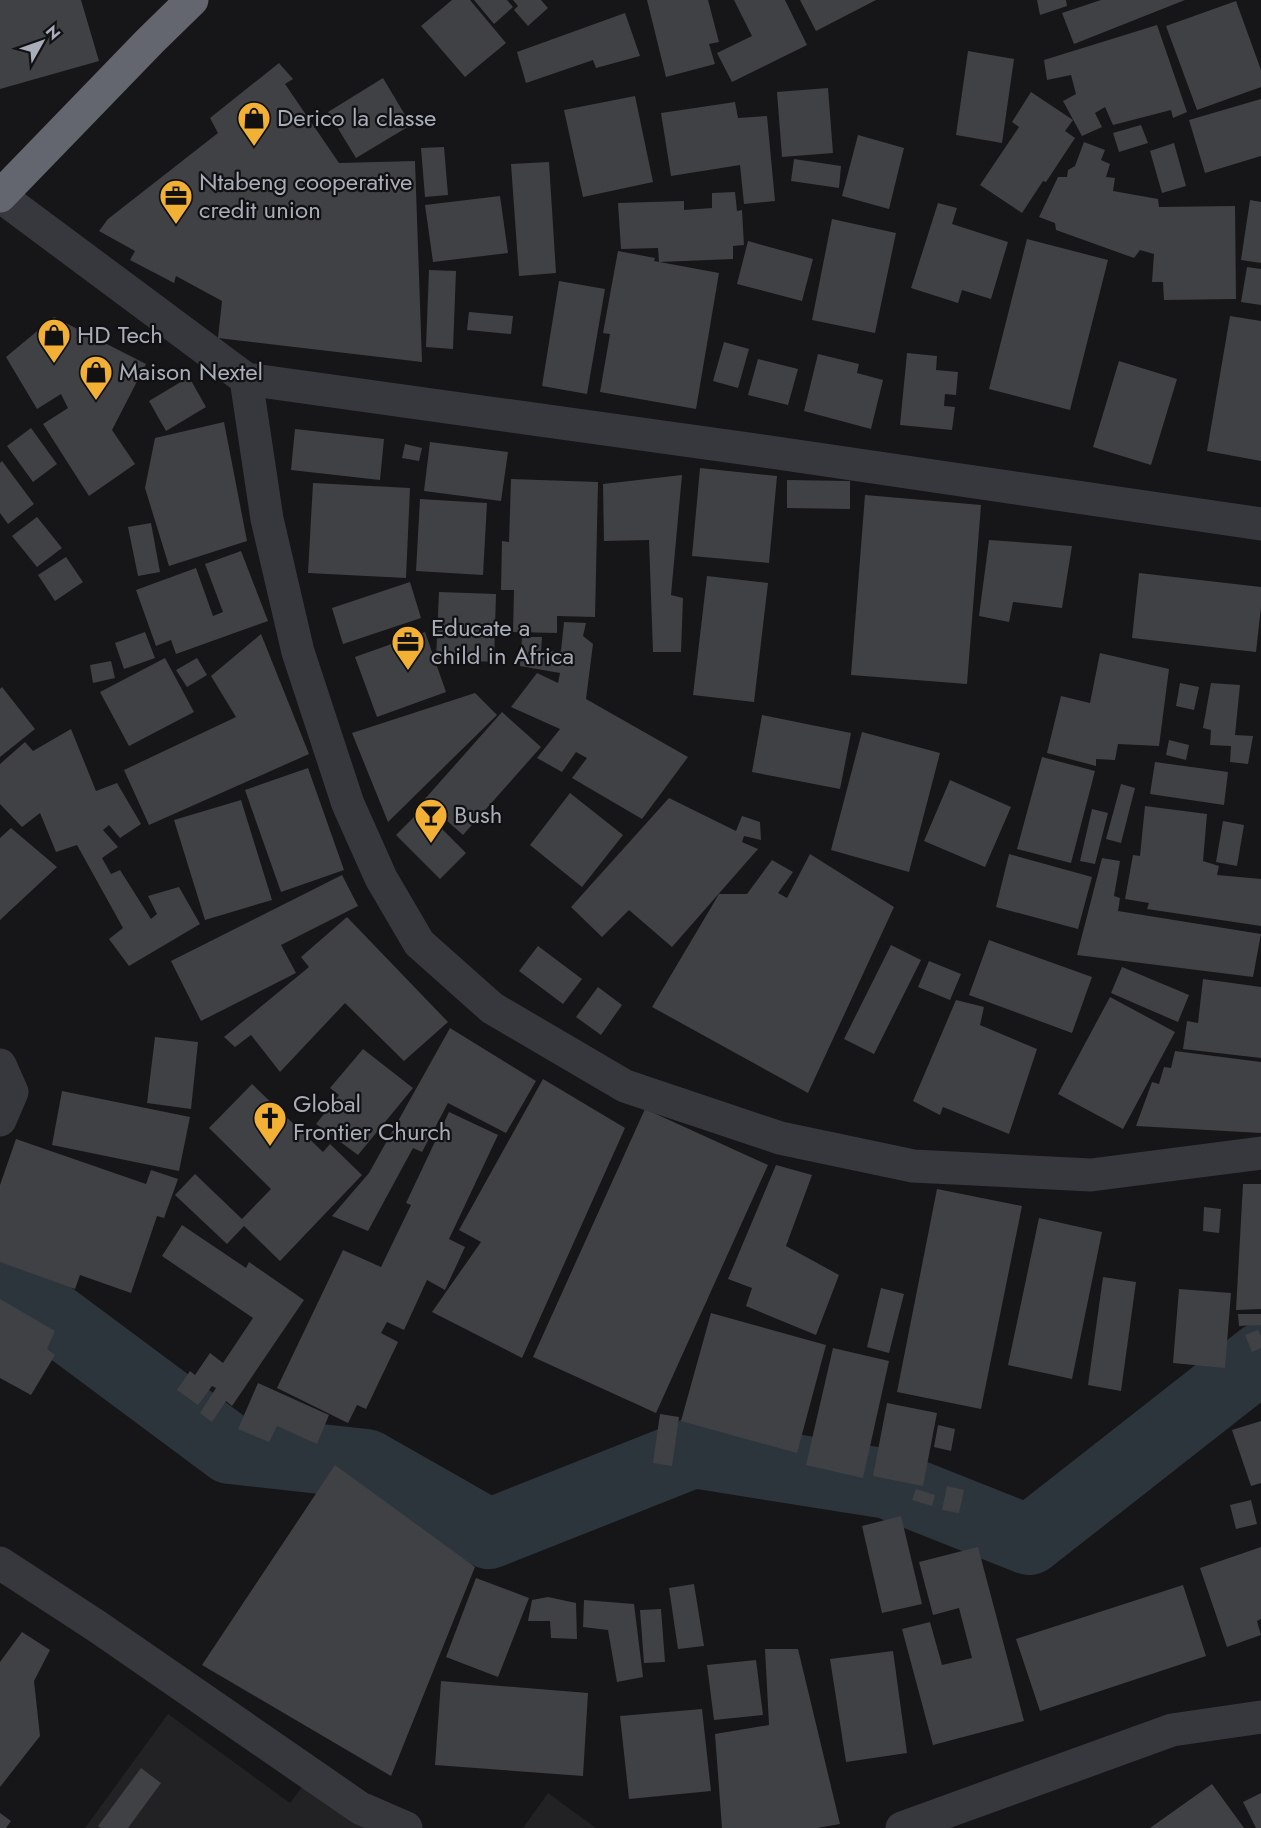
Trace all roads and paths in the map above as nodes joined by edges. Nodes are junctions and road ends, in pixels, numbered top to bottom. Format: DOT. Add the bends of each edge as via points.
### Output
graph roads {
  1 [pos="192,0"];
  2 [pos="0,196"];
  3 [pos="246,379"];
  4 [pos="1261,525"];
  5 [pos="0,1065"];
  6 [pos="0,1120"];
  7 [pos="1261,1154"];
  8 [pos="0,1563"];
  9 [pos="1261,1718"];
  10 [pos="406,1828"];
  11 [pos="902,1828"];
  1 -- 2 [label="highway"];
  2 -- 3 [label="street"];
  3 -- 4 [label="street"];
  3 -- 7 [label="street" via="267,519 298,652 348,804 381,878 419,943 492,1008 625,1086 780,1138 913,1166 1091,1175"];
  5 -- 6 [label="street" via="12,1092"];
  8 -- 10 [label="street" via="360,1808"];
  9 -- 11 [label="street" via="1172,1730"];
}
